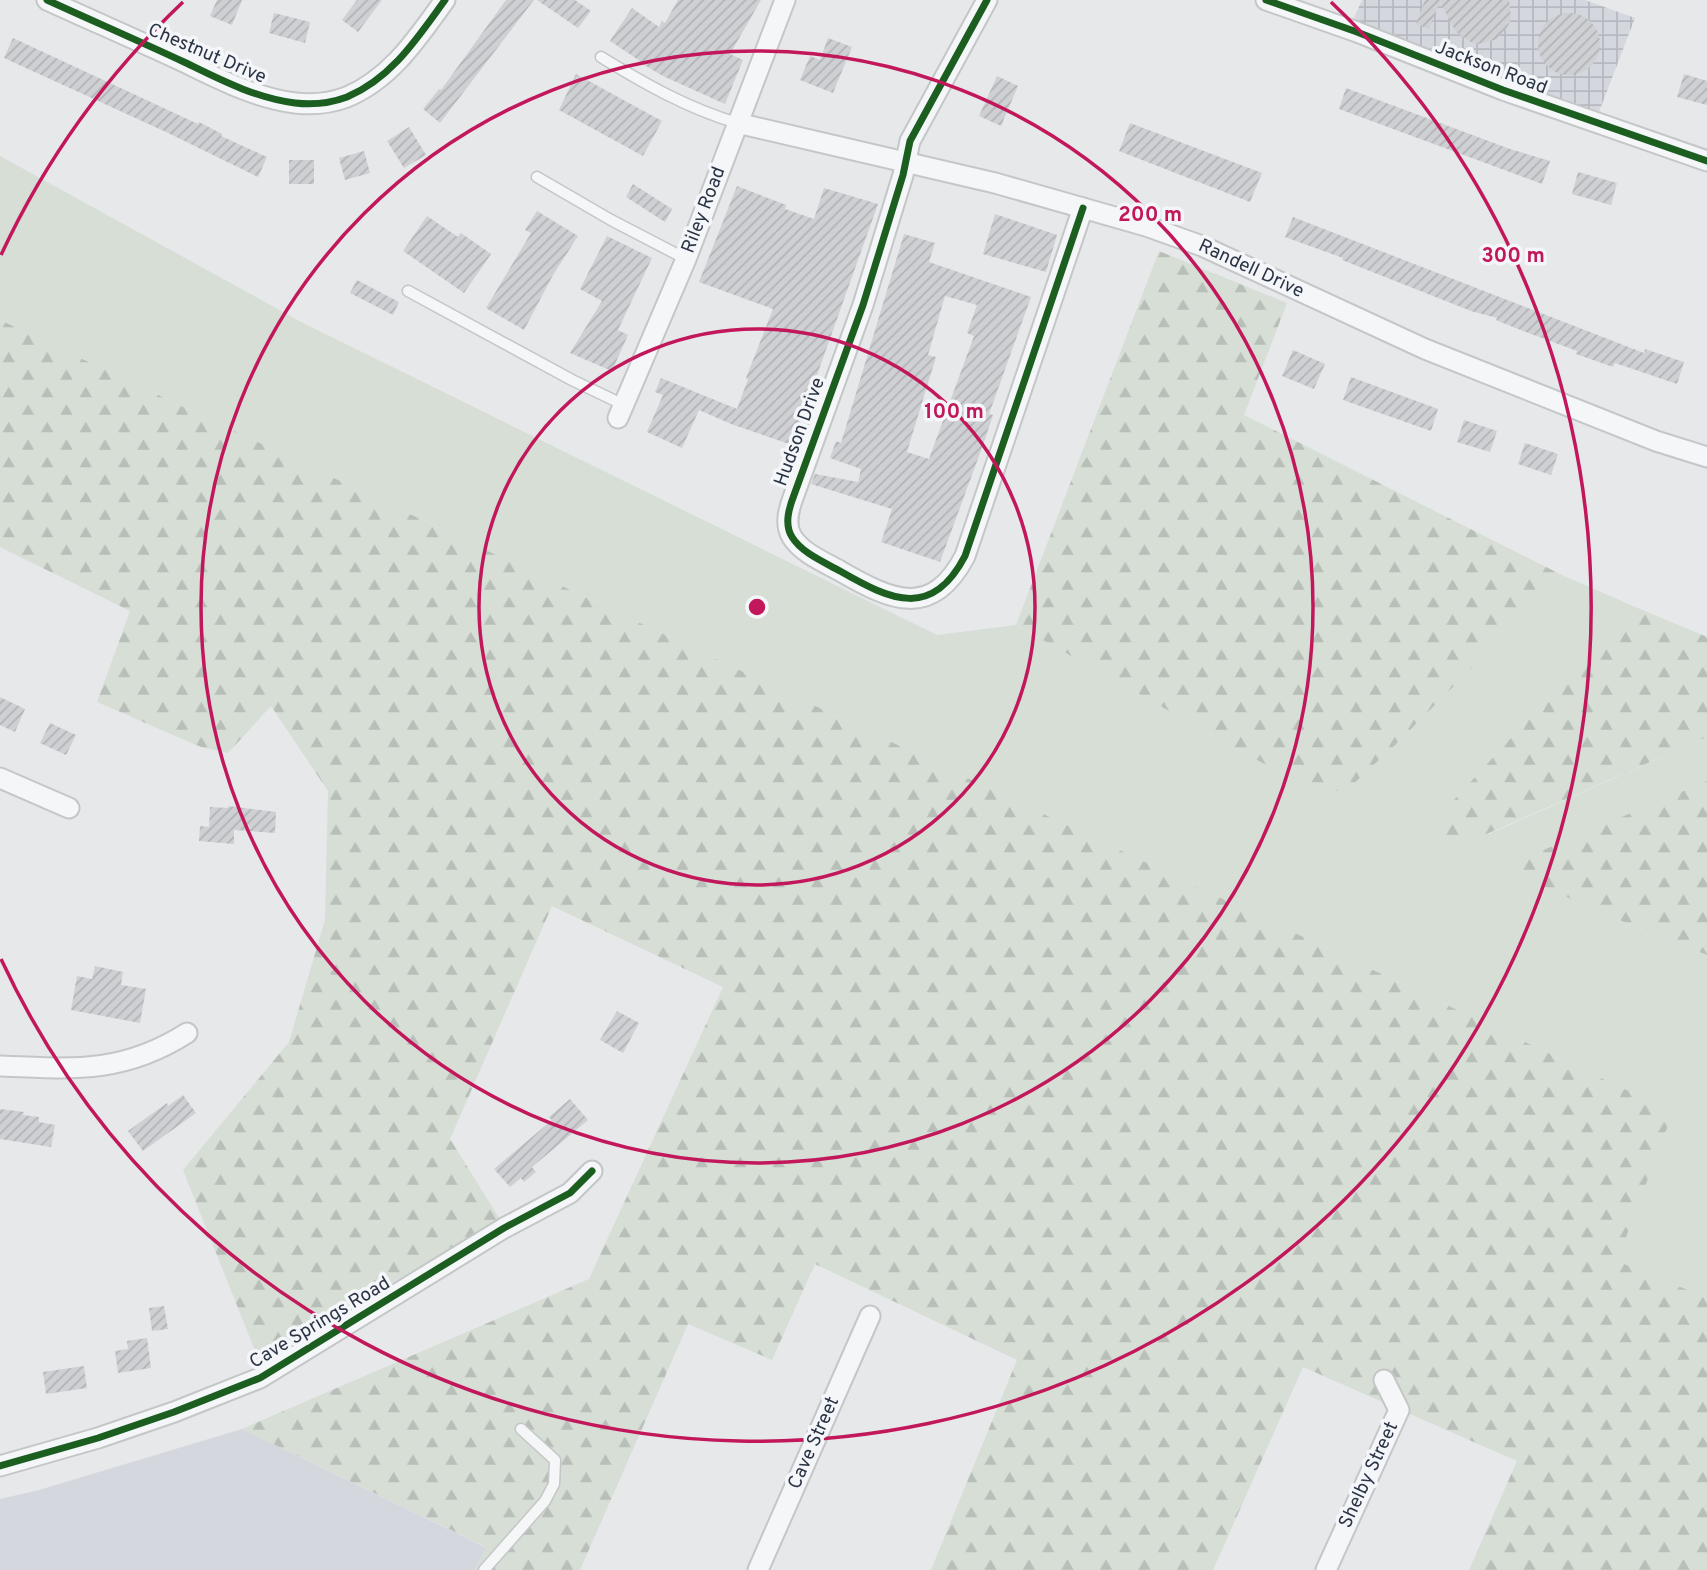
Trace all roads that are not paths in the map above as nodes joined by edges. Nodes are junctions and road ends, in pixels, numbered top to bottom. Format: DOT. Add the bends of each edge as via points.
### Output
graph roads {
  1 [pos="47,0"];
  2 [pos="445,0"];
  3 [pos="785,0"];
  4 [pos="987,0"];
  5 [pos="1266,0"];
  6 [pos="601,57"];
  7 [pos="737,123"];
  8 [pos="905,160"];
  9 [pos="1707,161"];
  10 [pos="537,177"];
  11 [pos="1083,208"];
  12 [pos="686,259"];
  13 [pos="408,291"];
  14 [pos="621,411"];
  15 [pos="1707,457"];
  16 [pos="0,778"];
  17 [pos="69,808"];
  18 [pos="187,1033"];
  19 [pos="0,1066"];
  20 [pos="592,1171"];
  21 [pos="870,1316"];
  22 [pos="1384,1380"];
  23 [pos="521,1429"];
  24 [pos="0,1466"];
  25 [pos="484,1570"];
  26 [pos="758,1570"];
  27 [pos="1326,1570"];
  1 -- 2 [label="street, Chestnut Drive" via="243,89 309,104 348,96 387,72"];
  3 -- 7 [label="street, Riley Road"];
  4 -- 8 [label="street, Hudson Drive" via="910,141"];
  5 -- 9 [label="street, Jackson Road"];
  6 -- 7 [label="lane" via="666,96"];
  7 -- 8 [label="street, Randell Drive"];
  7 -- 12 [label="street, Riley Road"];
  8 -- 11 [label="street, Randell Drive"];
  8 -- 11 [label="street, Hudson Drive" via="863,306 788,518 792,536 806,551 901,599 931,595 947,584 965,556"];
  10 -- 12 [label="lane"];
  11 -- 15 [label="street, Randell Drive" via="1202,246 1426,349"];
  12 -- 14 [label="street, Riley Road"];
  13 -- 14 [label="lane"];
  16 -- 17 [label="street"];
  18 -- 19 [label="street" via="163,1049 98,1067"];
  20 -- 24 [label="street, Cave Springs Road" via="570,1193 504,1228 260,1378 111,1433"];
  21 -- 26 [label="street, Cave Street"];
  22 -- 27 [label="street, Shelby Street" via="1399,1410"];
  23 -- 25 [label="lane" via="555,1460 554,1484 545,1501"];
}
